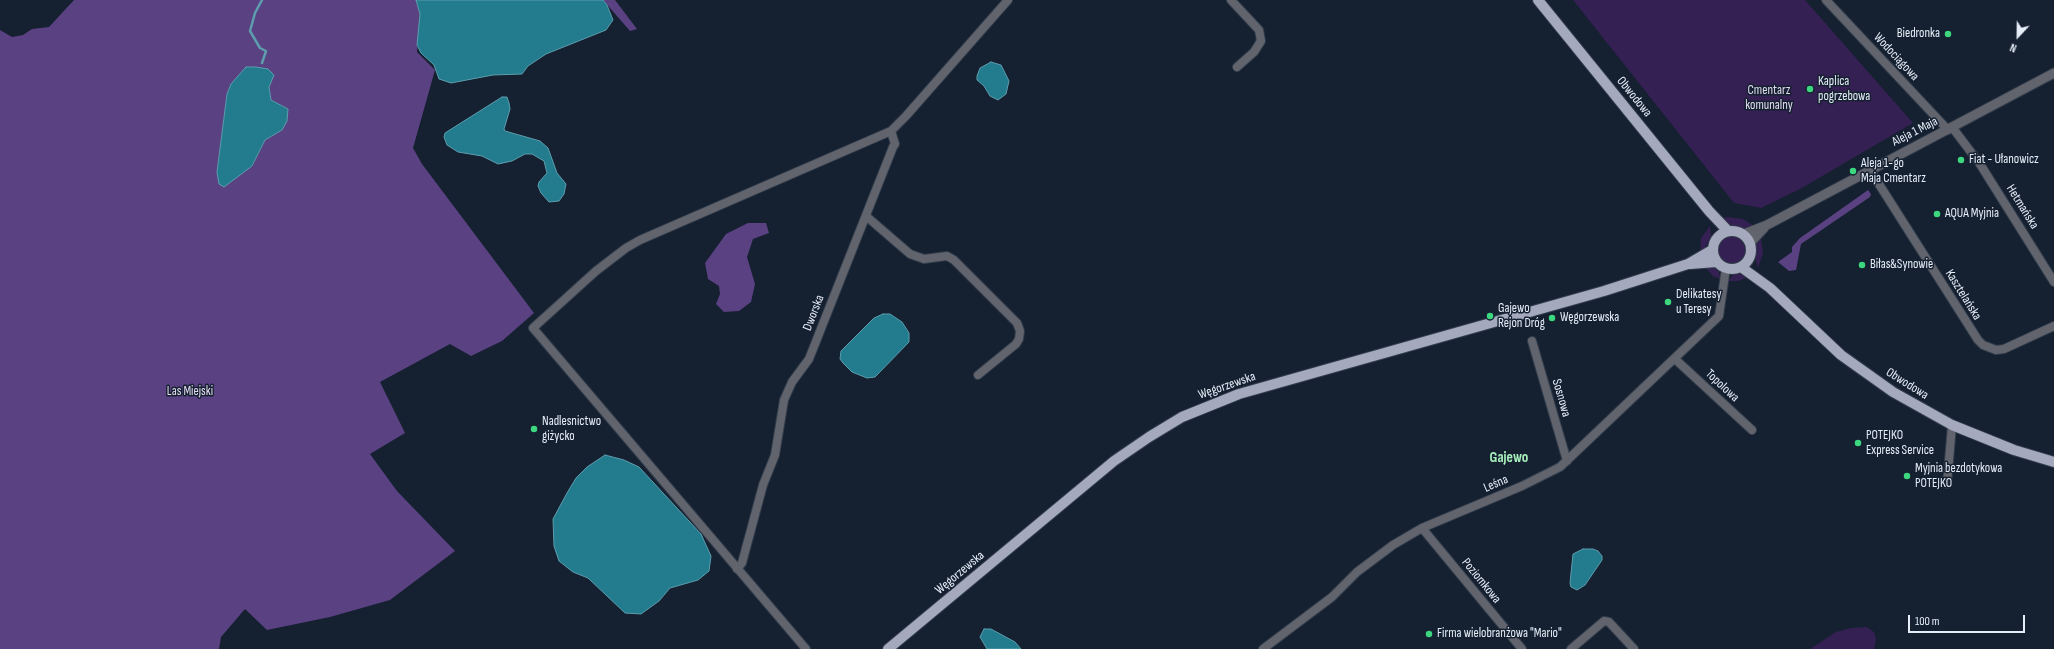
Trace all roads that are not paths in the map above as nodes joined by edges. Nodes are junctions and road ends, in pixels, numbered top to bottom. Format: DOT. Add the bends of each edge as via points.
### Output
graph roads {
  1 [pos="1008,0"];
  2 [pos="1538,0"];
  3 [pos="1826,0"];
  4 [pos="1236,1"];
  5 [pos="1237,67"];
  6 [pos="2054,73"];
  7 [pos="1950,128"];
  8 [pos="891,131"];
  9 [pos="1870,170"];
  10 [pos="1709,211"];
  11 [pos="866,216"];
  12 [pos="1728,230"];
  13 [pos="1717,236"];
  14 [pos="1747,239"];
  15 [pos="1712,250"];
  16 [pos="1749,259"];
  17 [pos="1716,262"];
  18 [pos="1688,264"];
  19 [pos="1741,267"];
  20 [pos="1726,268"];
  21 [pos="2054,282"];
  22 [pos="1770,288"];
  23 [pos="2054,326"];
  24 [pos="1532,341"];
  25 [pos="1675,359"];
  26 [pos="978,375"];
  27 [pos="1952,425"];
  28 [pos="1752,430"];
  29 [pos="1567,462"];
  30 [pos="2054,462"];
  31 [pos="1947,484"];
  32 [pos="1422,528"];
  33 [pos="737,569"];
  34 [pos="806,649"];
  35 [pos="888,649"];
  36 [pos="1262,649"];
  37 [pos="1522,649"];
  38 [pos="1571,649"];
  39 [pos="1634,649"];
  1 -- 8 [label="street"];
  2 -- 10 [label="main road, Obwodowa"];
  3 -- 7 [label="street, Wodociągowa"];
  4 -- 5 [label="street" via="1258,30 1261,41 1254,52"];
  6 -- 7 [label="street, Aleja 1 Maja"];
  7 -- 9 [label="street, Aleja 1 Maja"];
  7 -- 21 [label="street, Hetmańska" via="1984,170"];
  8 -- 11 [label="street, Dworska" via="895,144"];
  8 -- 33 [label="street" via="640,240 602,266 533,328"];
  9 -- 14 [label="street, Aleja 1 Maja" via="1767,225"];
  9 -- 23 [label="street, Kasztelańska" via="1983,345 1996,350 2004,349"];
  10 -- 12 [label="main road, Obwodowa"];
  10 -- 13 [label="main road, Obwodowa"];
  11 -- 26 [label="street" via="910,254 924,259 947,256 954,260 1017,323 1020,331 1016,344"];
  11 -- 33 [label="street, Dworska" via="810,359 788,391 781,414 775,455 763,485 742,563"];
  12 -- 13 [label="main road"];
  12 -- 14 [label="main road" via="1739,232"];
  13 -- 15 [label="main road"];
  14 -- 16 [label="main road" via="1751,251"];
  15 -- 17 [label="main road"];
  15 -- 18 [label="main road, Węgorzewska"];
  16 -- 19 [label="main road"];
  16 -- 22 [label="main road, Obwodowa"];
  17 -- 18 [label="main road, Węgorzewska"];
  17 -- 20 [label="main road"];
  18 -- 35 [label="main road, Węgorzewska" via="1552,307 1239,394 1188,415 1114,461"];
  19 -- 20 [label="main road"];
  19 -- 22 [label="main road, Obwodowa"];
  20 -- 25 [label="street, Leśna" via="1719,316"];
  22 -- 27 [label="main road, Obwodowa" via="1859,368 1909,401"];
  24 -- 29 [label="street, Sosnowa"];
  25 -- 28 [label="street, Topolowa"];
  25 -- 29 [label="street, Leśna"];
  27 -- 30 [label="main road, Obwodowa" via="2014,450"];
  27 -- 31 [label="street"];
  29 -- 32 [label="street, Leśna" via="1535,480"];
  32 -- 36 [label="street, Leśna" via="1375,558 1332,597"];
  32 -- 37 [label="street, Poziomkowa"];
  33 -- 34 [label="street"];
  38 -- 39 [label="street" via="1604,621 1609,622"];
}
